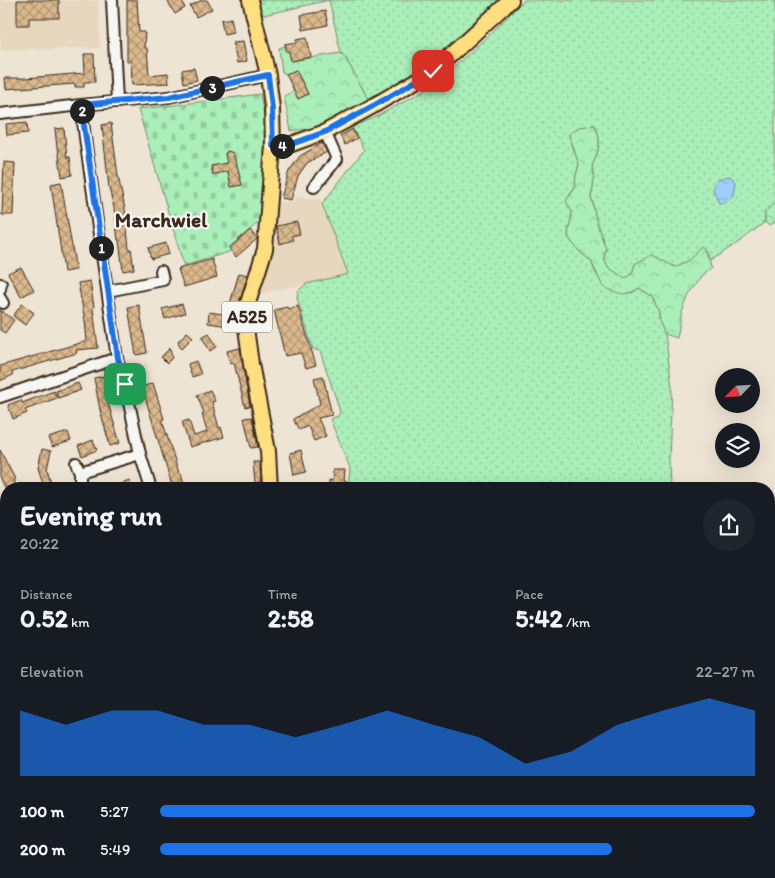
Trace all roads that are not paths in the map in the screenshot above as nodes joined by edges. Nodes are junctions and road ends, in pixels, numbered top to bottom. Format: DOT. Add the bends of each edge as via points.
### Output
graph roads {
  1 [pos="112,0"];
  2 [pos="250,0"];
  3 [pos="511,0"];
  4 [pos="268,75"];
  5 [pos="117,102"];
  6 [pos="81,105"];
  7 [pos="0,114"];
  8 [pos="325,132"];
  9 [pos="273,146"];
  10 [pos="314,187"];
  11 [pos="161,271"];
  12 [pos="108,292"];
  13 [pos="118,358"];
  14 [pos="0,397"];
  15 [pos="140,454"];
  16 [pos="79,482"];
  17 [pos="149,482"];
  18 [pos="270,482"];
  1 -- 5 [label="street"];
  2 -- 4 [label="main road, A525"];
  3 -- 8 [label="main road" via="433,71"];
  4 -- 5 [label="street" via="169,97"];
  4 -- 9 [label="main road, A525"];
  5 -- 6 [label="street"];
  6 -- 7 [label="street"];
  6 -- 12 [label="street"];
  8 -- 9 [label="main road" via="289,145"];
  8 -- 10 [label="street" via="340,160"];
  9 -- 18 [label="main road, A525" via="265,249 248,303 246,328 268,451"];
  11 -- 12 [label="street" via="163,280"];
  12 -- 13 [label="street"];
  13 -- 14 [label="street"];
  13 -- 15 [label="street"];
  15 -- 16 [label="street" via="78,468"];
  15 -- 17 [label="street"];
}
